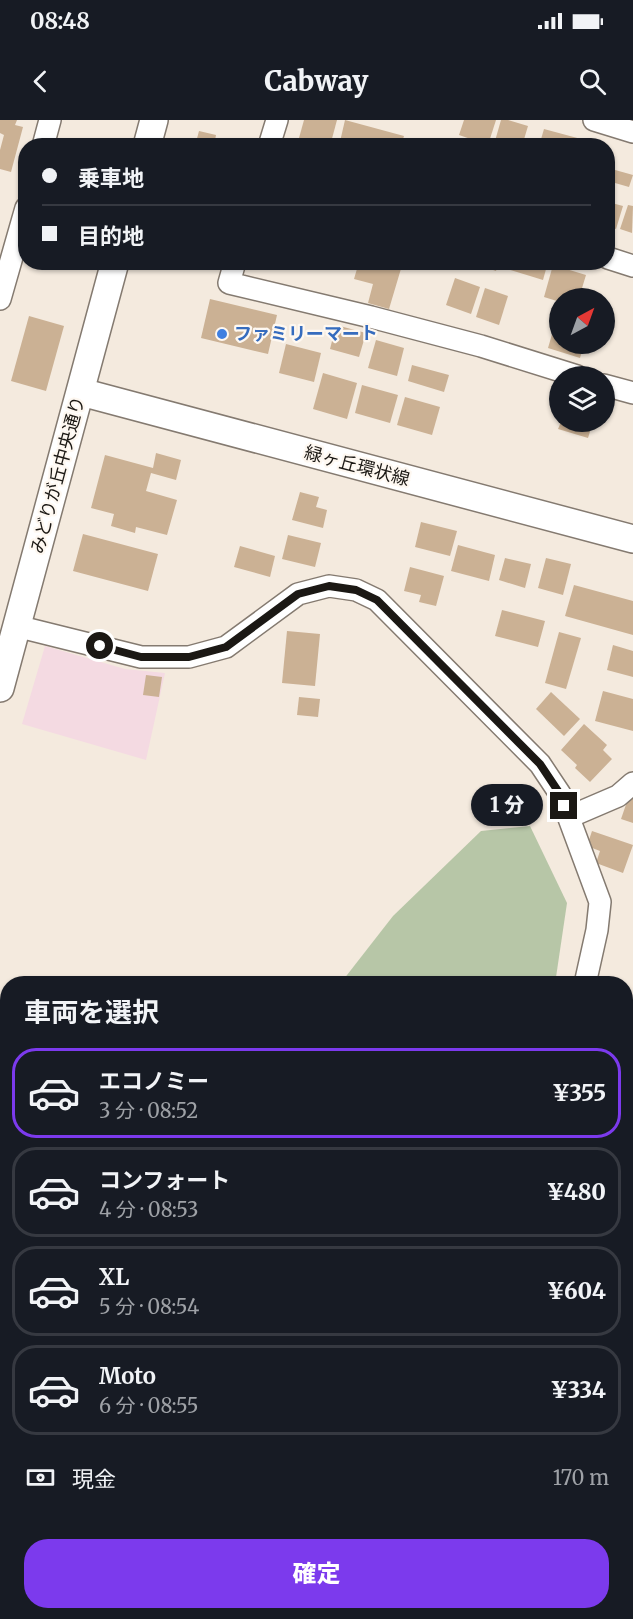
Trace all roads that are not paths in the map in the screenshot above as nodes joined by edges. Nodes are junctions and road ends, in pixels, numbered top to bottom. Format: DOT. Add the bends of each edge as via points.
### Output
graph roads {
  1 [pos="50,120"];
  2 [pos="154,120"];
  3 [pos="277,120"];
  4 [pos="594,120"];
  5 [pos="633,132"];
  6 [pos="45,138"];
  7 [pos="149,138"];
  8 [pos="271,138"];
  9 [pos="18,236"];
  10 [pos="615,260"];
  11 [pos="633,266"];
  12 [pos="113,270"];
  13 [pos="233,270"];
  14 [pos="0,299"];
  15 [pos="549,367"];
  16 [pos="615,388"];
  17 [pos="81,392"];
  18 [pos="633,393"];
  19 [pos="633,539"];
  20 [pos="16,626"];
  21 [pos="0,688"];
  22 [pos="633,783"];
  23 [pos="569,818"];
  24 [pos="587,976"];
  1 -- 6 [label="street"];
  2 -- 7 [label="street"];
  3 -- 8 [label="street"];
  4 -- 5 [label="street"];
  9 -- 14 [label="street"];
  10 -- 11 [label="street"];
  12 -- 17 [label="street, みどりが丘中央通り"];
  13 -- 15 [label="street" via="229,283 371,317"];
  16 -- 18 [label="street"];
  17 -- 19 [label="street, 緑ヶ丘環状線"];
  17 -- 20 [label="street, みどりが丘中央通り"];
  20 -- 21 [label="street, みどりが丘中央通り"];
  20 -- 23 [label="street" via="141,657 189,657 226,647 298,594 329,586 356,590 377,600 540,764 560,794"];
  22 -- 23 [label="street" via="618,796"];
  23 -- 24 [label="street" via="600,902"];
}
